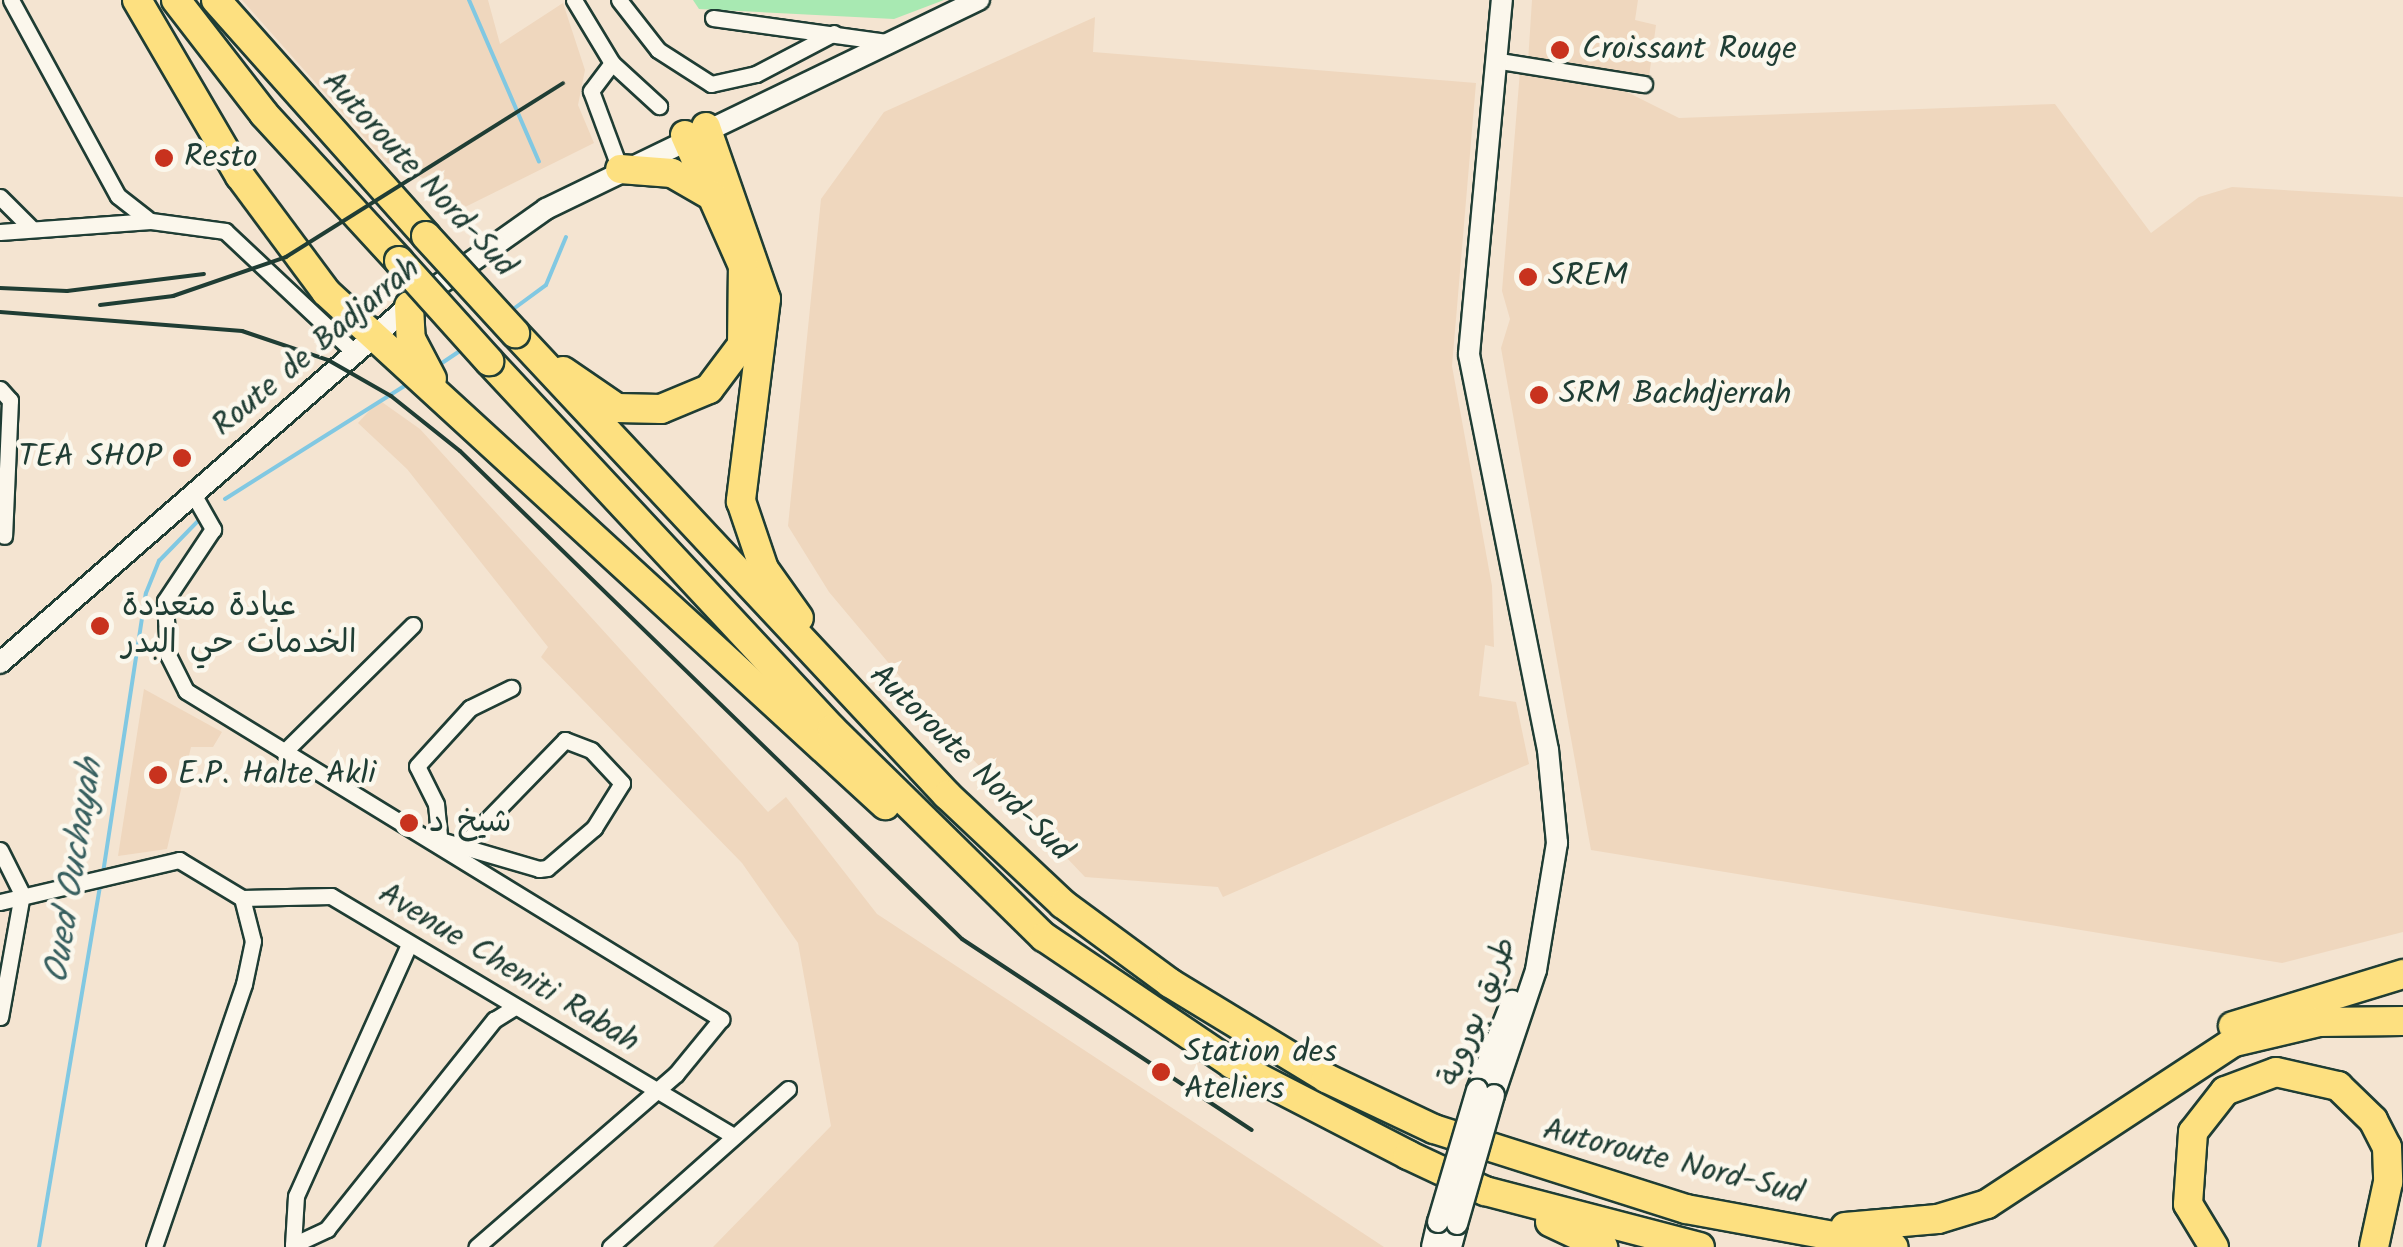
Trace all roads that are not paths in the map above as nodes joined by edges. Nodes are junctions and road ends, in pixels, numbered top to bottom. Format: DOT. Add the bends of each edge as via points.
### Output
graph roads {
  1 [pos="11,0"];
  2 [pos="137,0"];
  3 [pos="176,0"];
  4 [pos="216,0"];
  5 [pos="574,0"];
  6 [pos="619,0"];
  7 [pos="979,0"];
  8 [pos="1502,0"];
  9 [pos="713,18"];
  10 [pos="834,32"];
  11 [pos="886,42"];
  12 [pos="1494,60"];
  13 [pos="612,63"];
  14 [pos="1644,84"];
  15 [pos="659,106"];
  16 [pos="695,131"];
  17 [pos="620,169"];
  18 [pos="712,196"];
  19 [pos="0,197"];
  20 [pos="151,221"];
  21 [pos="32,229"];
  22 [pos="0,232"];
  23 [pos="409,306"];
  24 [pos="515,333"];
  25 [pos="364,348"];
  26 [pos="417,366"];
  27 [pos="0,389"];
  28 [pos="192,492"];
  29 [pos="4,536"];
  30 [pos="413,625"];
  31 [pos="0,663"];
  32 [pos="511,688"];
  33 [pos="880,728"];
  34 [pos="284,752"];
  35 [pos="440,843"];
  36 [pos="462,846"];
  37 [pos="0,850"];
  38 [pos="22,894"];
  39 [pos="242,898"];
  40 [pos="0,902"];
  41 [pos="1017,914"];
  42 [pos="409,945"];
  43 [pos="2403,974"];
  44 [pos="515,1007"];
  45 [pos="0,1016"];
  46 [pos="2403,1020"];
  47 [pos="656,1089"];
  48 [pos="788,1089"];
  49 [pos="2127,1107"];
  50 [pos="734,1136"];
  51 [pos="1485,1191"];
  52 [pos="2403,1206"];
  53 [pos="1745,1222"];
  54 [pos="1448,1223"];
  55 [pos="292,1246"];
  56 [pos="154,1247"];
  57 [pos="476,1247"];
  58 [pos="610,1247"];
  59 [pos="1432,1247"];
  60 [pos="1450,1247"];
  61 [pos="1603,1247"];
  62 [pos="1700,1247"];
  63 [pos="1894,1247"];
  64 [pos="2214,1247"];
  65 [pos="2377,1247"];
  1 -- 20 [label="street" via="118,196"];
  2 -- 25 [label="highway" via="240,176"];
  3 -- 41 [label="highway, bridge" via="264,114 489,361"];
  4 -- 24 [label="highway, Autoroute Nord-Sud, bridge"];
  5 -- 13 [label="street"];
  6 -- 10 [label="street" via="658,50 711,84 756,74"];
  7 -- 11 [label="main road, Route de Badjarrah"];
  8 -- 12 [label="main road, طريق بوروبة"];
  9 -- 10 [label="street"];
  10 -- 11 [label="street"];
  11 -- 16 [label="main road, Route de Badjarrah"];
  12 -- 14 [label="street"];
  12 -- 54 [label="main road, طريق بوروبة, bridge" via="1469,354 1550,765 1557,843 1542,936 1485,1093"];
  13 -- 15 [label="street"];
  13 -- 17 [label="street" via="591,91"];
  16 -- 17 [label="main road, Route de Badjarrah"];
  16 -- 18 [label="highway"];
  16 -- 33 [label="highway" via="766,300 741,465 747,526 774,586"];
  17 -- 18 [label="highway" via="672,173"];
  17 -- 23 [label="main road, Route de Badjarrah"];
  18 -- 24 [label="highway" via="742,266 749,309 734,362 709,389 661,409 617,408"];
  19 -- 21 [label="street"];
  20 -- 21 [label="street"];
  20 -- 25 [label="street" via="234,235"];
  21 -- 22 [label="street"];
  23 -- 25 [label="main road, Route de Badjarrah"];
  23 -- 26 [label="highway"];
  24 -- 33 [label="highway, Autoroute Nord-Sud"];
  25 -- 26 [label="highway"];
  25 -- 28 [label="main road, Route de Badjarrah"];
  26 -- 41 [label="highway" via="711,651"];
  27 -- 29 [label="street" via="10,400"];
  28 -- 31 [label="main road, Route de Badjarrah"];
  28 -- 34 [label="street" via="214,525 166,593 173,674"];
  30 -- 34 [label="street"];
  32 -- 35 [label="street" via="470,708 416,766 436,804"];
  33 -- 53 [label="highway, Autoroute Nord-Sud" via="1117,946 1326,1078 1535,1165"];
  34 -- 35 [label="street"];
  35 -- 36 [label="street"];
  35 -- 47 [label="street" via="711,1008 722,1023"];
  36 -- 36 [label="street" via="565,740 591,750 622,783 556,864 539,869"];
  37 -- 38 [label="street"];
  38 -- 39 [label="street" via="188,860"];
  38 -- 40 [label="street"];
  38 -- 45 [label="street"];
  39 -- 42 [label="street, Avenue Cheniti Rabah" via="322,892"];
  39 -- 56 [label="street" via="253,942 244,984"];
  41 -- 51 [label="highway" via="1232,1064"];
  42 -- 44 [label="street, Avenue Cheniti Rabah"];
  42 -- 55 [label="street" via="296,1196"];
  43 -- 49 [label="highway" via="2224,1030"];
  44 -- 47 [label="street, Avenue Cheniti Rabah"];
  44 -- 55 [label="street" via="494,1020 326,1229"];
  46 -- 49 [label="highway" via="2260,1034"];
  47 -- 50 [label="street, Avenue Cheniti Rabah"];
  47 -- 57 [label="street"];
  48 -- 50 [label="street"];
  49 -- 53 [label="highway" via="2048,1172 1960,1214 1853,1227"];
  50 -- 58 [label="street"];
  51 -- 61 [label="highway"];
  51 -- 62 [label="highway"];
  52 -- 65 [label="highway"];
  53 -- 63 [label="highway, Autoroute Nord-Sud"];
  54 -- 59 [label="main road, طريق بوروبة"];
  54 -- 60 [label="main road, طريق بوروبة"];
  64 -- 65 [label="highway" via="2188,1204 2193,1132 2225,1091 2276,1072 2323,1078 2373,1120 2387,1147"];
}
